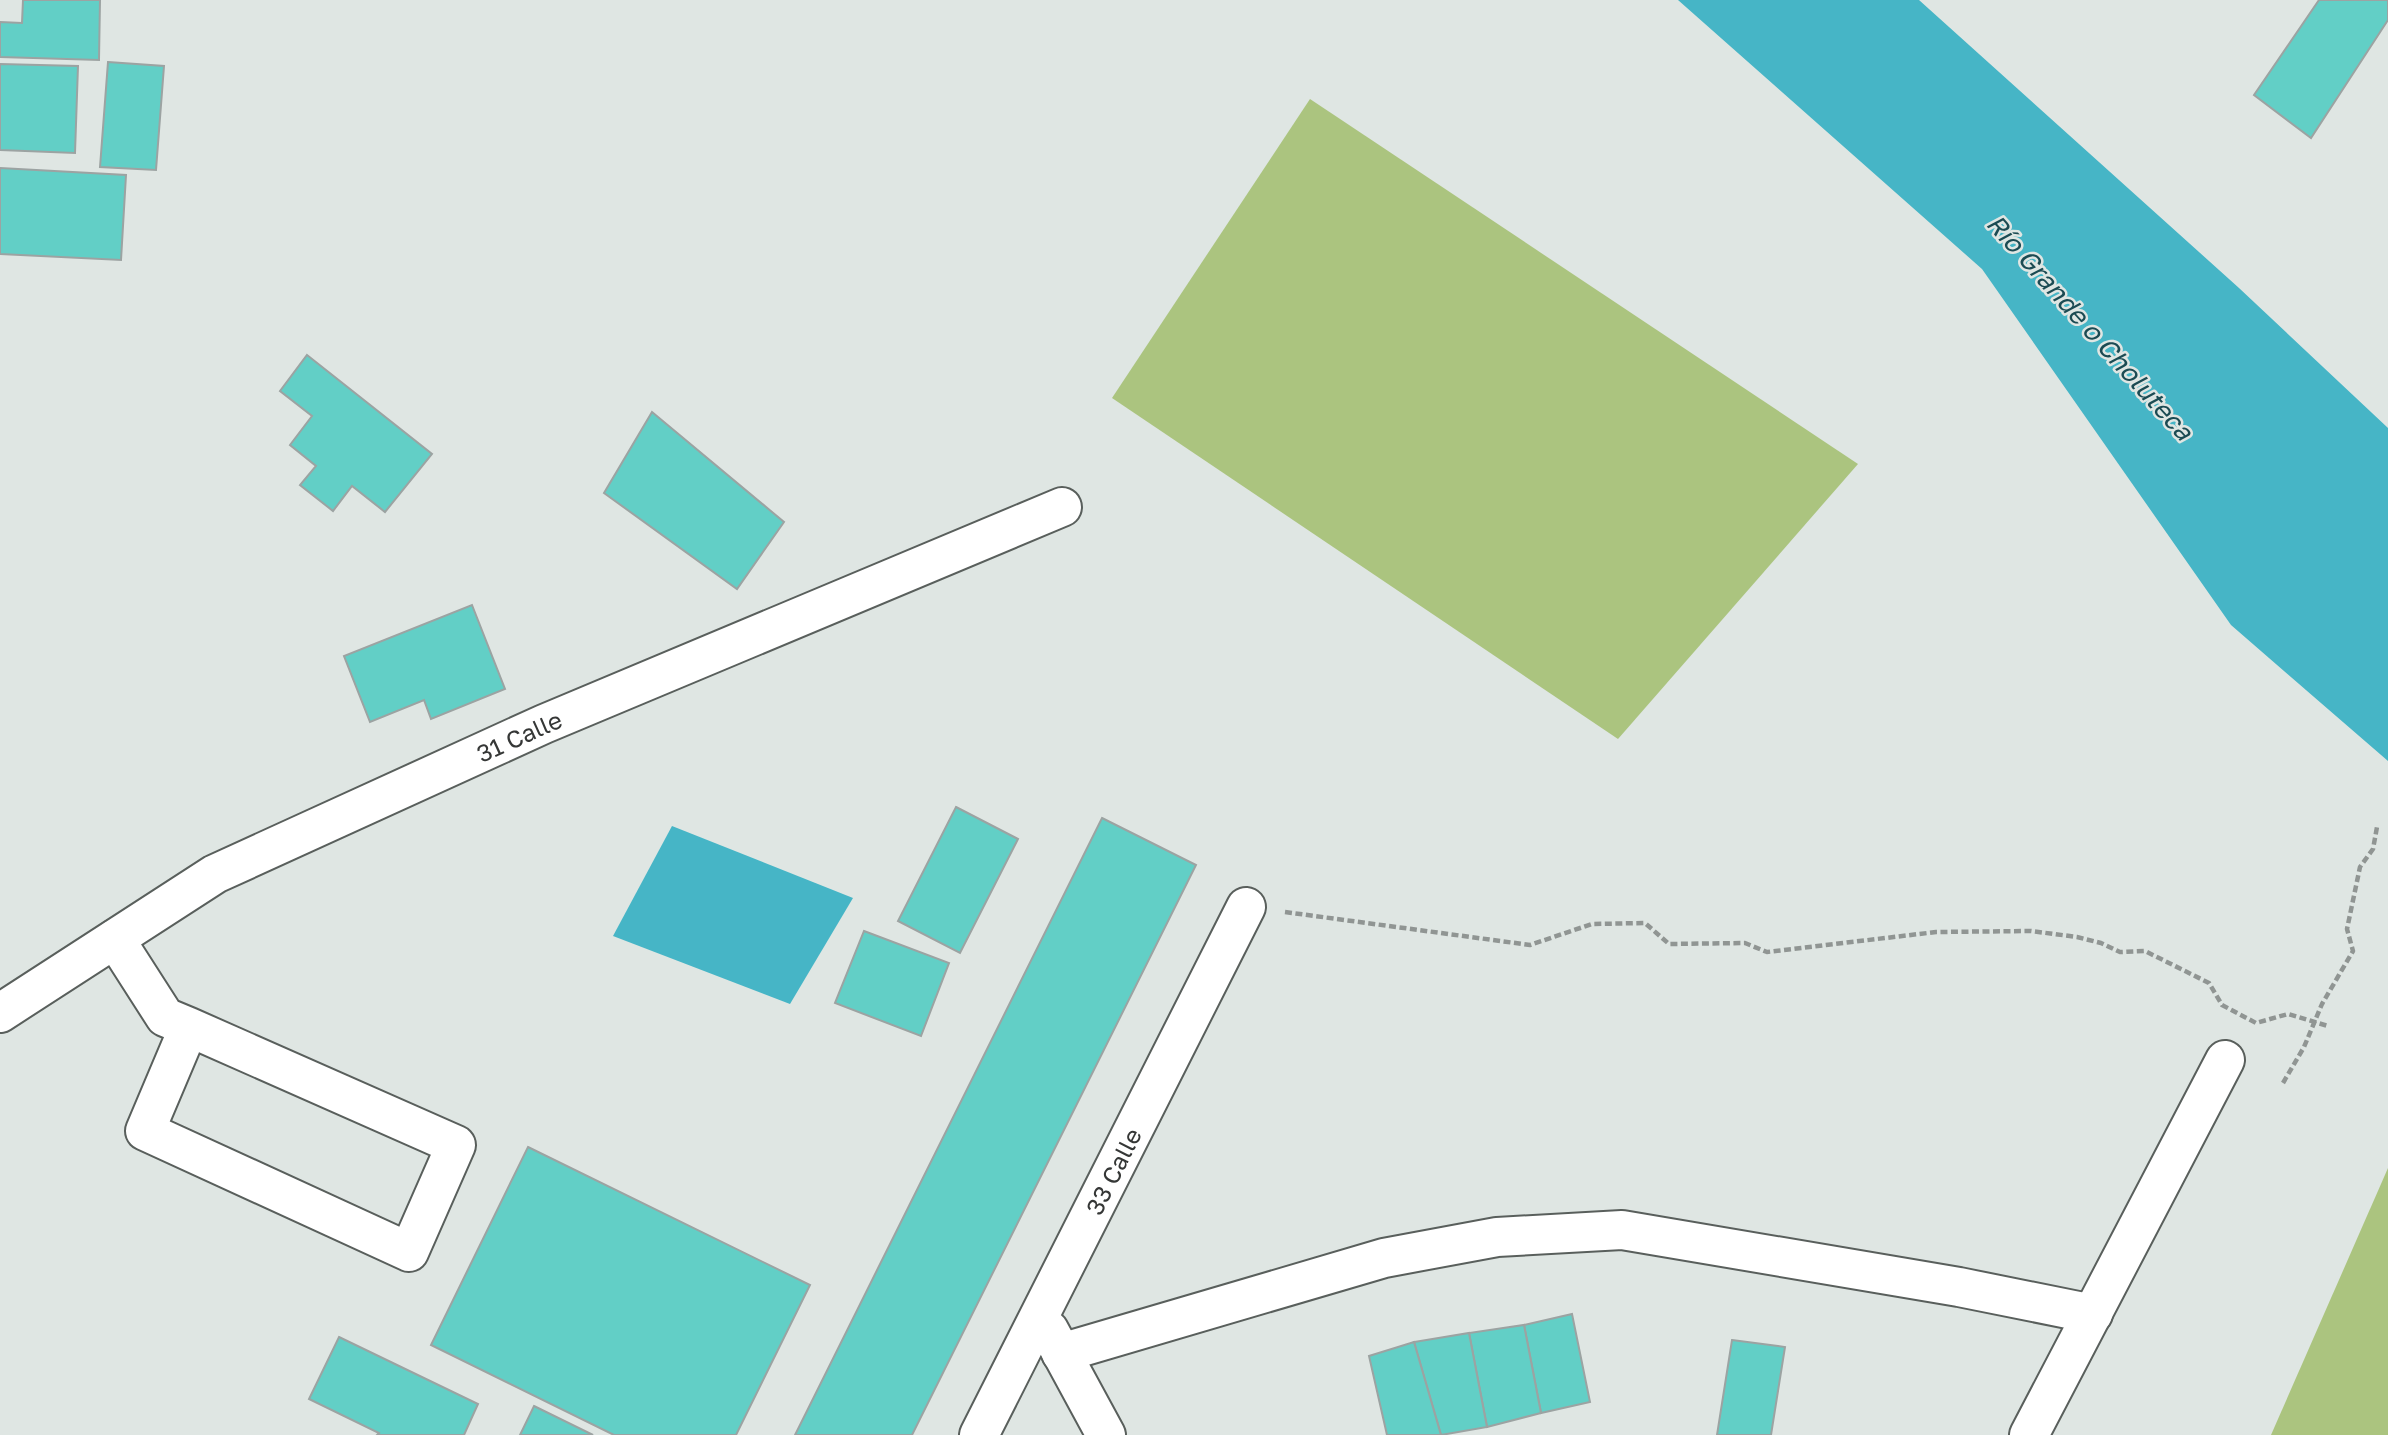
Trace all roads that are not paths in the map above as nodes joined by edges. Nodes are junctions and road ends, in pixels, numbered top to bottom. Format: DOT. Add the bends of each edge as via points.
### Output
graph roads {
  1 [pos="1062,508"];
  2 [pos="1246,907"];
  3 [pos="115,939"];
  4 [pos="0,1013"];
  5 [pos="189,1027"];
  6 [pos="2225,1060"];
  7 [pos="2092,1314"];
  8 [pos="1041,1316"];
  9 [pos="1062,1353"];
  10 [pos="979,1435"];
  11 [pos="1106,1435"];
  12 [pos="2029,1435"];
  1 -- 3 [label="street, 31 Calle" via="481,752 215,874"];
  2 -- 8 [label="street, 33 Calle"];
  3 -- 4 [label="street, 31 Calle"];
  3 -- 5 [label="street" via="165,1017"];
  5 -- 5 [label="street" via="456,1145 409,1252 145,1131"];
  6 -- 7 [label="street"];
  7 -- 9 [label="street" via="1622,1230 1497,1237 1384,1258"];
  7 -- 12 [label="street"];
  8 -- 9 [label="street"];
  8 -- 10 [label="street, 33 Calle"];
  9 -- 11 [label="street"];
}
